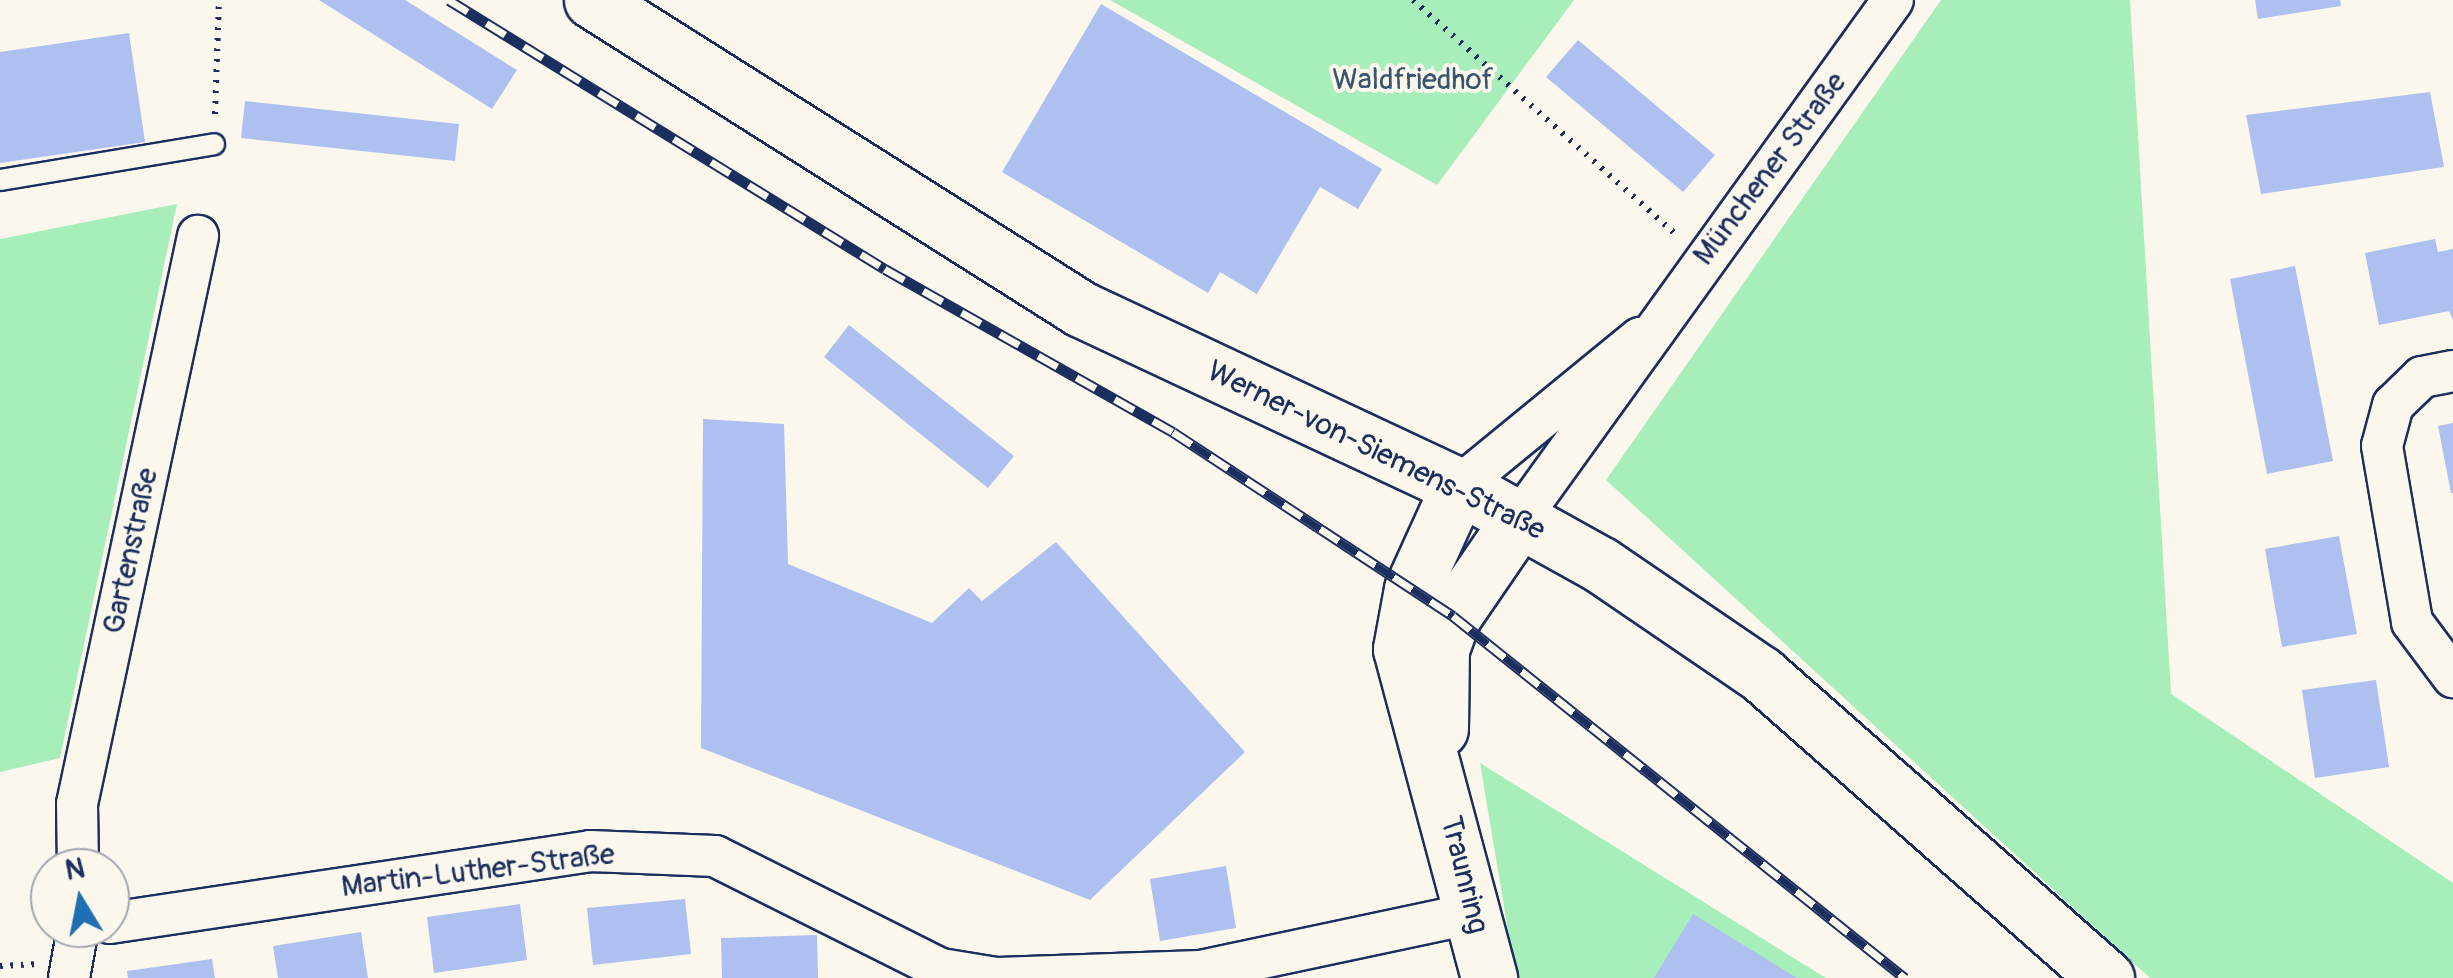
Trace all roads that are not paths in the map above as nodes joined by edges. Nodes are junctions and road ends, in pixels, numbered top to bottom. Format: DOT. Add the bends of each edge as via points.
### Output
graph roads {
  1 [pos="592,0"];
  2 [pos="1893,0"];
  3 [pos="214,144"];
  4 [pos="0,180"];
  5 [pos="198,236"];
  6 [pos="1643,336"];
  7 [pos="2453,371"];
  8 [pos="1458,486"];
  9 [pos="1520,518"];
  10 [pos="2453,677"];
  11 [pos="1439,772"];
  12 [pos="78,848"];
  13 [pos="1474,913"];
  14 [pos="130,920"];
  15 [pos="74,948"];
  16 [pos="68,978"];
  17 [pos="996,978"];
  18 [pos="1489,978"];
  19 [pos="2106,978"];
  1 -- 8 [label="street, Werner-von-Siemens-Straße" via="1082,308"];
  2 -- 6 [label="street, Münchener Straße"];
  3 -- 4 [label="lane"];
  5 -- 12 [label="street, Gartenstraße" via="77,804"];
  6 -- 8 [label="street, Münchener Straße"];
  6 -- 9 [label="street, Münchener Straße" via="1617,392"];
  7 -- 10 [label="street" via="2422,377 2393,405 2382,446 2412,622"];
  8 -- 9 [label="street, Werner-von-Siemens-Straße"];
  8 -- 11 [label="street, Traunring" via="1412,589 1400,649 1412,716"];
  9 -- 11 [label="street, Traunring" via="1468,589 1441,649"];
  9 -- 19 [label="street, Werner-von-Siemens-Straße" via="1762,674"];
  11 -- 13 [label="street, Traunring"];
  13 -- 17 [label="street, Martin-Luther-Straße" via="1201,970"];
  13 -- 18 [label="street, Traunring"];
  14 -- 17 [label="street, Martin-Luther-Straße" via="590,851 714,856 941,969"];
  15 -- 16 [label="street"];
}
